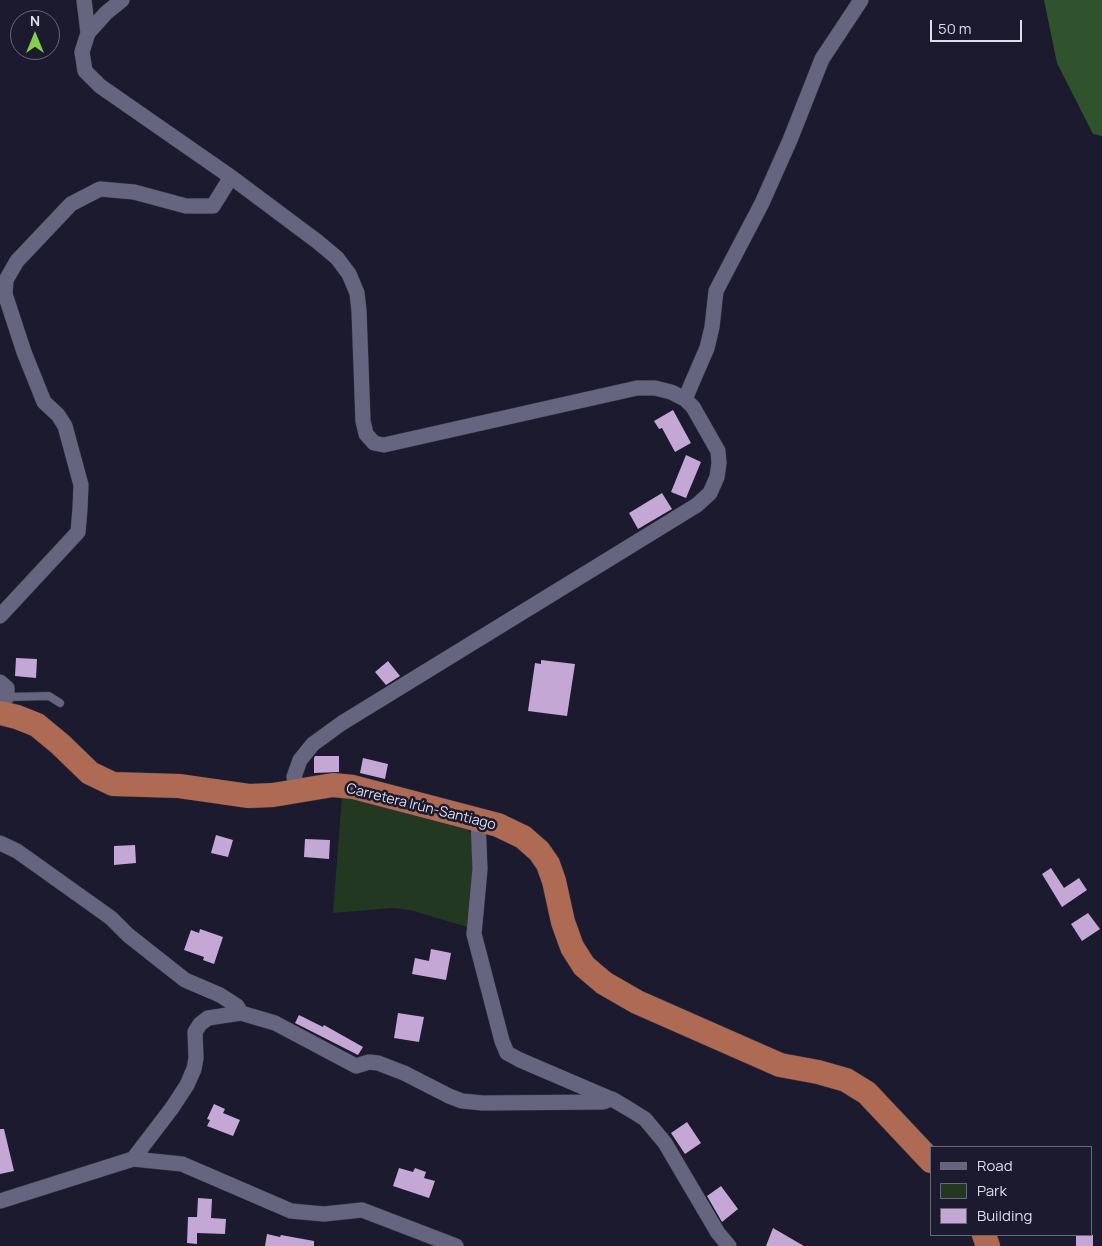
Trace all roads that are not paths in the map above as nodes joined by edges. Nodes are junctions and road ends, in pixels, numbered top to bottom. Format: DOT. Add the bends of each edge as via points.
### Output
graph roads {
  1 [pos="84,0"];
  2 [pos="122,0"];
  3 [pos="861,0"];
  4 [pos="88,33"];
  5 [pos="230,177"];
  6 [pos="685,399"];
  7 [pos="0,616"];
  8 [pos="0,682"];
  9 [pos="60,702"];
  10 [pos="2,703"];
  11 [pos="299,790"];
  12 [pos="478,820"];
  13 [pos="0,843"];
  14 [pos="241,1012"];
  15 [pos="612,1099"];
  16 [pos="133,1159"];
  17 [pos="930,1160"];
  18 [pos="0,1201"];
  19 [pos="456,1246"];
  20 [pos="730,1246"];
  1 -- 4 [label="street"];
  2 -- 4 [label="street" via="106,12"];
  3 -- 6 [label="street" via="822,58 762,203 716,291 707,348"];
  4 -- 5 [label="street" via="82,52 85,71 100,86"];
  5 -- 6 [label="street" via="318,242 337,258 349,274 357,293 359,311 363,420 366,434 374,444 384,445 637,388 655,388"];
  5 -- 7 [label="street" via="213,206 186,206 134,192 100,189 71,204 17,261 6,280 5,294 24,352 44,402 65,426 81,485 78,532"];
  6 -- 11 [label="street" via="718,451 717,477 710,493 680,516 385,695 313,744 300,760 294,777"];
  8 -- 10 [label="street" via="7,688"];
  9 -- 10 [label="lane" via="49,696"];
  10 -- 11 [label="highway, Carretera Irún-Santiago" via="17,716 37,725 90,774 113,784 179,786 249,796"];
  11 -- 12 [label="highway, Carretera Irún-Santiago" via="353,787"];
  12 -- 15 [label="street" via="480,869 474,934 507,1053"];
  12 -- 17 [label="highway, Carretera Irún-Santiago" via="523,837 539,851 554,881 572,946 584,966 604,983 637,1002 780,1065 846,1080 866,1093"];
  13 -- 14 [label="street" via="17,851 112,918 128,935 185,980 220,995"];
  14 -- 15 [label="street" via="275,1023 356,1066 378,1063 462,1101 603,1102"];
  14 -- 16 [label="street" via="208,1018 200,1024 196,1032 194,1069 187,1085"];
  15 -- 20 [label="street" via="645,1119 665,1142 718,1234"];
  16 -- 18 [label="street"];
  16 -- 19 [label="street" via="182,1164 291,1211 324,1214 362,1210"];
}
